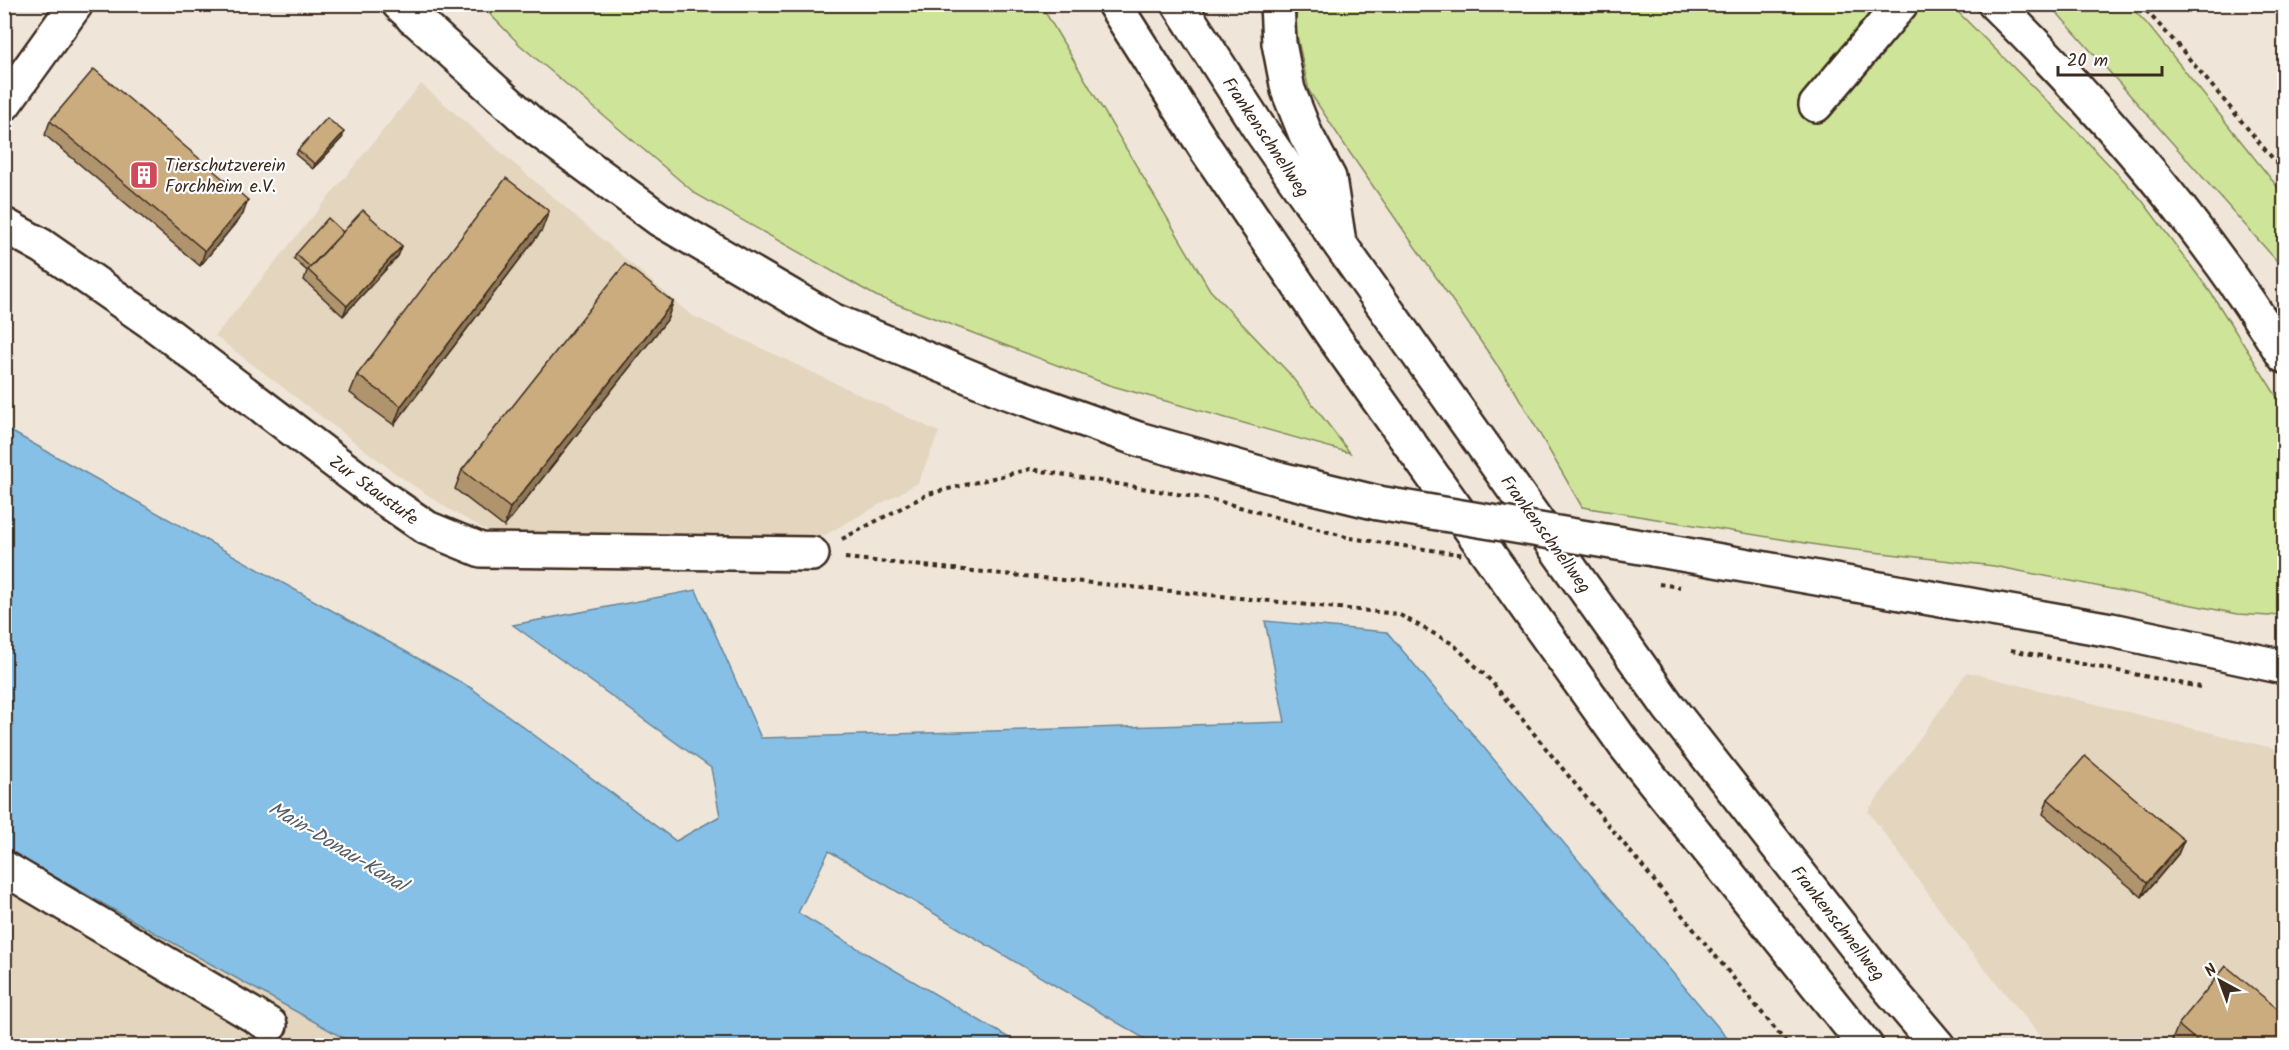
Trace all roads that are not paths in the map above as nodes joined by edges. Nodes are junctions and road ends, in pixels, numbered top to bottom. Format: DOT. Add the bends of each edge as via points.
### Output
graph roads {
  1 [pos="76,4"];
  2 [pos="1114,4"];
  3 [pos="1179,4"];
  4 [pos="1277,4"];
  5 [pos="1901,4"];
  6 [pos="1995,4"];
  7 [pos="406,9"];
  8 [pos="4,104"];
  9 [pos="1816,105"];
  10 [pos="4,225"];
  11 [pos="1339,243"];
  12 [pos="2284,356"];
  13 [pos="812,554"];
  14 [pos="2284,667"];
  15 [pos="4,868"];
  16 [pos="270,1025"];
  17 [pos="1866,1046"];
  18 [pos="1938,1046"];
  1 -- 8 [label="main road"];
  2 -- 17 [label="main road" via="1335,339 1624,744"];
  3 -- 11 [label="main road, Frankenschnellweg"];
  4 -- 11 [label="main road" via="1288,90 1329,178"];
  5 -- 9 [label="main road"];
  6 -- 12 [label="main road" via="2078,89 2171,196"];
  7 -- 14 [label="main road, bridge" via="537,129 659,219 832,320 1004,392 1138,439 1280,480 1378,503 2111,630"];
  10 -- 13 [label="main road, Zur Staustufe" via="42,246 154,324 379,495 438,533 481,550"];
  11 -- 18 [label="main road, Frankenschnellweg" via="1668,706"];
  15 -- 16 [label="main road"];
}
